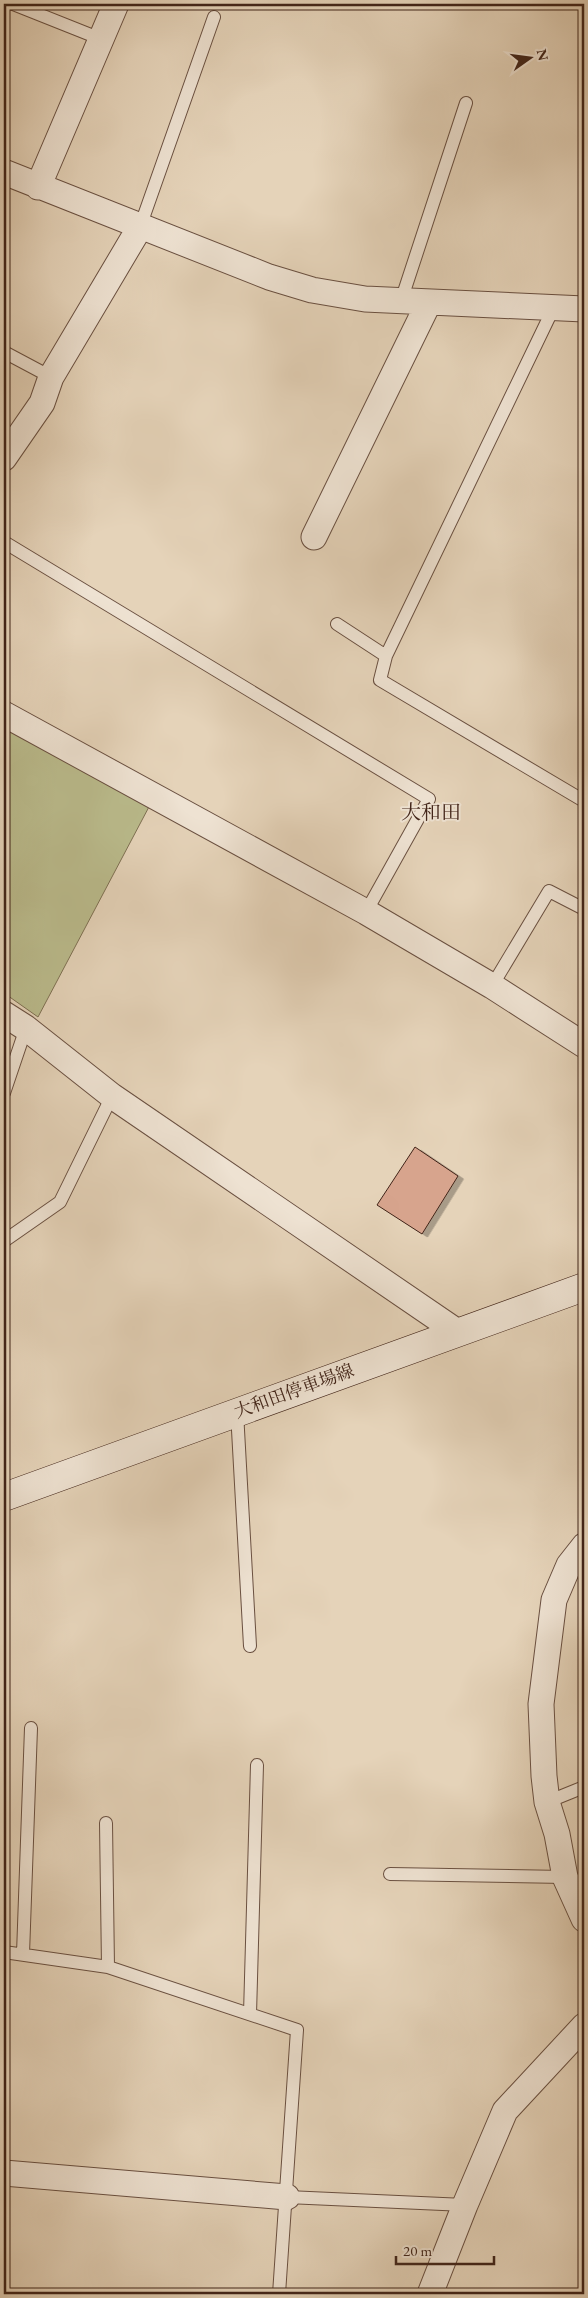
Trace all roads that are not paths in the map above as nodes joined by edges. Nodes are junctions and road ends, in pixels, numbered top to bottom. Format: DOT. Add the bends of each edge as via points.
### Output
graph roads {
  1 [pos="13,4"];
  2 [pos="116,4"];
  3 [pos="214,16"];
  4 [pos="101,39"];
  5 [pos="466,102"];
  6 [pos="4,172"];
  7 [pos="38,187"];
  8 [pos="140,227"];
  9 [pos="401,301"];
  10 [pos="429,302"];
  11 [pos="554,307"];
  12 [pos="584,308"];
  13 [pos="4,352"];
  14 [pos="51,377"];
  15 [pos="4,458"];
  16 [pos="314,537"];
  17 [pos="4,542"];
  18 [pos="337,624"];
  19 [pos="386,656"];
  20 [pos="4,714"];
  21 [pos="584,801"];
  22 [pos="584,908"];
  23 [pos="366,912"];
  24 [pos="492,986"];
  25 [pos="4,1014"];
  26 [pos="26,1028"];
  27 [pos="584,1045"];
  28 [pos="4,1093"];
  29 [pos="112,1096"];
  30 [pos="4,1241"];
  31 [pos="584,1287"];
  32 [pos="456,1332"];
  33 [pos="237,1412"];
  34 [pos="4,1497"];
  35 [pos="584,1546"];
  36 [pos="250,1646"];
  37 [pos="31,1728"];
  38 [pos="257,1765"];
  39 [pos="584,1787"];
  40 [pos="547,1802"];
  41 [pos="106,1823"];
  42 [pos="390,1874"];
  43 [pos="565,1877"];
  44 [pos="584,1919"];
  45 [pos="4,1952"];
  46 [pos="23,1954"];
  47 [pos="108,1968"];
  48 [pos="250,2014"];
  49 [pos="584,2026"];
  50 [pos="4,2173"];
  51 [pos="287,2196"];
  52 [pos="465,2205"];
  53 [pos="279,2294"];
  54 [pos="430,2294"];
  1 -- 4 [label="lane"];
  2 -- 4 [label="street"];
  3 -- 8 [label="lane"];
  4 -- 7 [label="street"];
  5 -- 9 [label="lane"];
  6 -- 7 [label="street"];
  7 -- 8 [label="street"];
  8 -- 9 [label="street" via="269,277 312,290"];
  8 -- 14 [label="street"];
  9 -- 10 [label="street"];
  10 -- 11 [label="street"];
  10 -- 16 [label="street"];
  11 -- 12 [label="street"];
  11 -- 19 [label="lane"];
  13 -- 14 [label="lane"];
  14 -- 15 [label="street" via="42,403"];
  17 -- 23 [label="lane" via="430,799"];
  18 -- 19 [label="lane"];
  19 -- 21 [label="lane" via="380,680"];
  20 -- 23 [label="street"];
  22 -- 24 [label="lane" via="549,891"];
  23 -- 24 [label="street"];
  24 -- 27 [label="street"];
  25 -- 26 [label="street"];
  26 -- 28 [label="lane"];
  26 -- 29 [label="street"];
  29 -- 30 [label="lane" via="60,1202"];
  29 -- 32 [label="street"];
  31 -- 32 [label="main road, 大和田停車場線"];
  32 -- 33 [label="main road, 大和田停車場線"];
  33 -- 34 [label="main road, 大和田停車場線"];
  33 -- 36 [label="lane"];
  35 -- 40 [label="street" via="569,1565 554,1600 541,1704"];
  37 -- 46 [label="lane"];
  38 -- 48 [label="lane"];
  39 -- 40 [label="lane"];
  40 -- 43 [label="street"];
  41 -- 47 [label="lane"];
  42 -- 43 [label="lane"];
  43 -- 44 [label="street"];
  45 -- 46 [label="lane"];
  46 -- 47 [label="lane"];
  47 -- 48 [label="lane"];
  48 -- 51 [label="lane" via="298,2030"];
  49 -- 52 [label="street" via="505,2111"];
  50 -- 51 [label="street"];
  51 -- 52 [label="lane"];
  51 -- 53 [label="lane"];
  52 -- 54 [label="street"];
}
